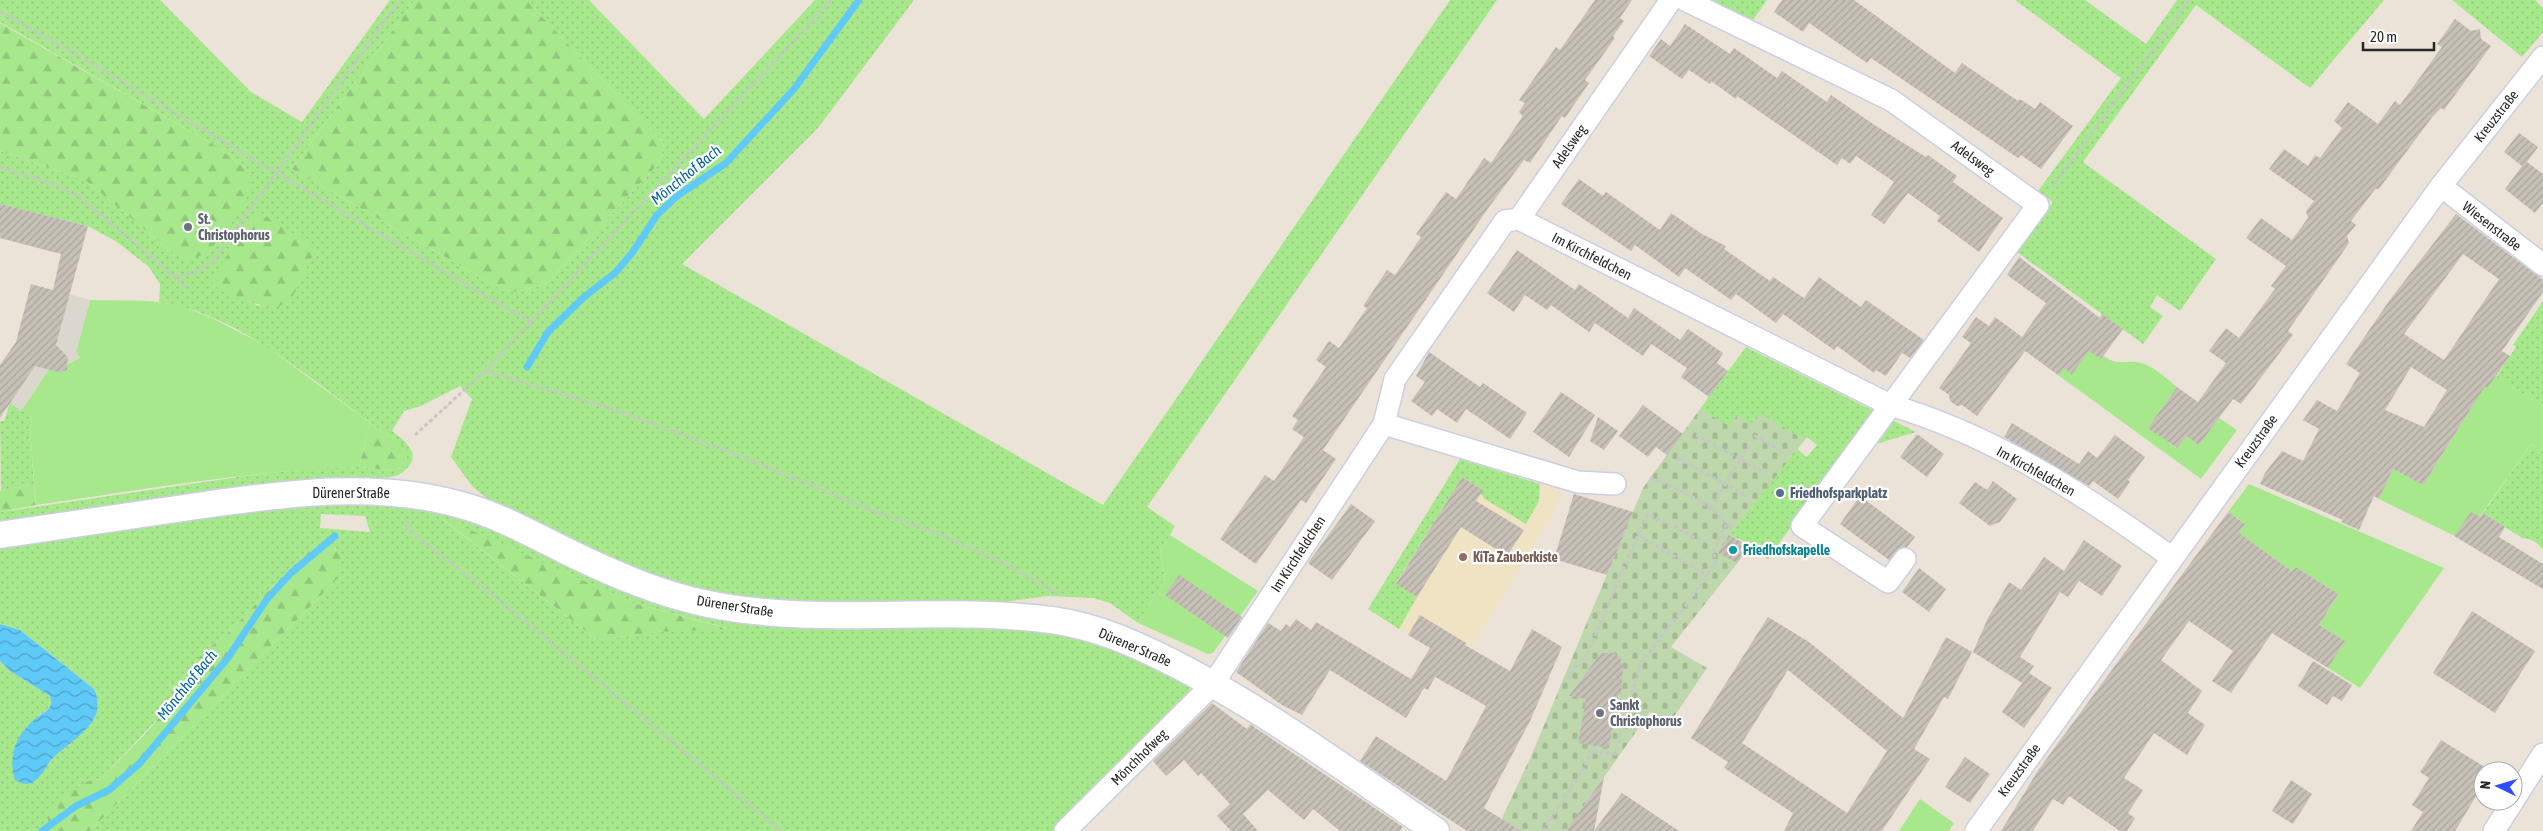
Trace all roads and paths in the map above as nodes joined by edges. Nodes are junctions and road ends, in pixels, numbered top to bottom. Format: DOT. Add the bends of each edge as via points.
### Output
graph roads {
  1 [pos="400,0"];
  2 [pos="832,0"];
  3 [pos="1671,0"];
  4 [pos="1685,0"];
  5 [pos="2189,0"];
  6 [pos="0,11"];
  7 [pos="2543,57"];
  8 [pos="0,168"];
  9 [pos="274,174"];
  10 [pos="2441,186"];
  11 [pos="2038,205"];
  12 [pos="1518,219"];
  13 [pos="2543,265"];
  14 [pos="174,277"];
  15 [pos="189,289"];
  16 [pos="530,322"];
  17 [pos="485,371"];
  18 [pos="1890,405"];
  19 [pos="1384,424"];
  20 [pos="415,435"];
  21 [pos="1696,435"];
  22 [pos="1783,452"];
  23 [pos="1678,458"];
  24 [pos="1740,458"];
  25 [pos="1765,472"];
  26 [pos="1650,478"];
  27 [pos="1614,484"];
  28 [pos="1724,484"];
  29 [pos="413,495"];
  30 [pos="1748,497"];
  31 [pos="1710,508"];
  32 [pos="1726,524"];
  33 [pos="1734,529"];
  34 [pos="0,535"];
  35 [pos="1638,535"];
  36 [pos="1704,542"];
  37 [pos="2171,557"];
  38 [pos="1905,559"];
  39 [pos="1707,575"];
  40 [pos="1064,597"];
  41 [pos="1569,679"];
  42 [pos="1213,684"];
  43 [pos="1594,746"];
  44 [pos="1594,752"];
  45 [pos="2543,754"];
  46 [pos="781,831"];
  47 [pos="1065,831"];
  48 [pos="1436,831"];
  49 [pos="1544,831"];
  50 [pos="1976,831"];
  51 [pos="2494,831"];
  1 -- 9 [label="path"];
  2 -- 16 [label="path"];
  3 -- 12 [label="street, Adelsweg"];
  4 -- 11 [label="street, Adelsweg" via="1891,100"];
  5 -- 11 [label="path"];
  6 -- 9 [label="path"];
  7 -- 10 [label="street, Kreuzstraße"];
  8 -- 14 [label="path" via="56,185 79,197"];
  9 -- 14 [label="path" via="213,260 198,271"];
  9 -- 16 [label="path"];
  10 -- 13 [label="street, Wiesenstraße"];
  10 -- 37 [label="street, Kreuzstraße"];
  11 -- 18 [label="street"];
  12 -- 18 [label="street, Im Kirchfeldchen"];
  12 -- 19 [label="street, Im Kirchfeldchen" via="1505,222 1395,379"];
  14 -- 15 [label="path"];
  16 -- 17 [label="path"];
  17 -- 20 [label="path"];
  17 -- 40 [label="path" via="615,410 743,457 933,532 1004,563"];
  18 -- 37 [label="street, Im Kirchfeldchen" via="1922,414 2036,468 2121,521"];
  18 -- 38 [label="street" via="1802,526 1888,582"];
  19 -- 27 [label="street" via="1578,482"];
  19 -- 42 [label="street, Im Kirchfeldchen"];
  21 -- 24 [label="path"];
  22 -- 24 [label="path" via="1755,436"];
  23 -- 28 [label="path"];
  24 -- 25 [label="path"];
  24 -- 28 [label="path"];
  26 -- 31 [label="path"];
  28 -- 30 [label="path"];
  28 -- 31 [label="path"];
  29 -- 34 [label="street, Dürener Straße" via="354,490 268,497"];
  29 -- 42 [label="street, Dürener Straße" via="491,515 628,579 706,603 808,614 990,615 1055,620 1117,637"];
  29 -- 46 [label="path" via="408,530 498,599"];
  31 -- 32 [label="path" via="1722,516"];
  32 -- 33 [label="path"];
  32 -- 39 [label="path" via="1713,551 1716,561"];
  35 -- 36 [label="path" via="1648,514"];
  35 -- 39 [label="path"];
  35 -- 41 [label="path" via="1588,652 1581,664 1574,667"];
  37 -- 50 [label="street, Kreuzstraße"];
  39 -- 44 [label="path" via="1640,665 1615,754"];
  42 -- 47 [label="street, Mönchhofweg"];
  42 -- 48 [label="street, Dürener Straße"];
  43 -- 44 [label="path"];
  44 -- 49 [label="path"];
  45 -- 51 [label="street"];
}
